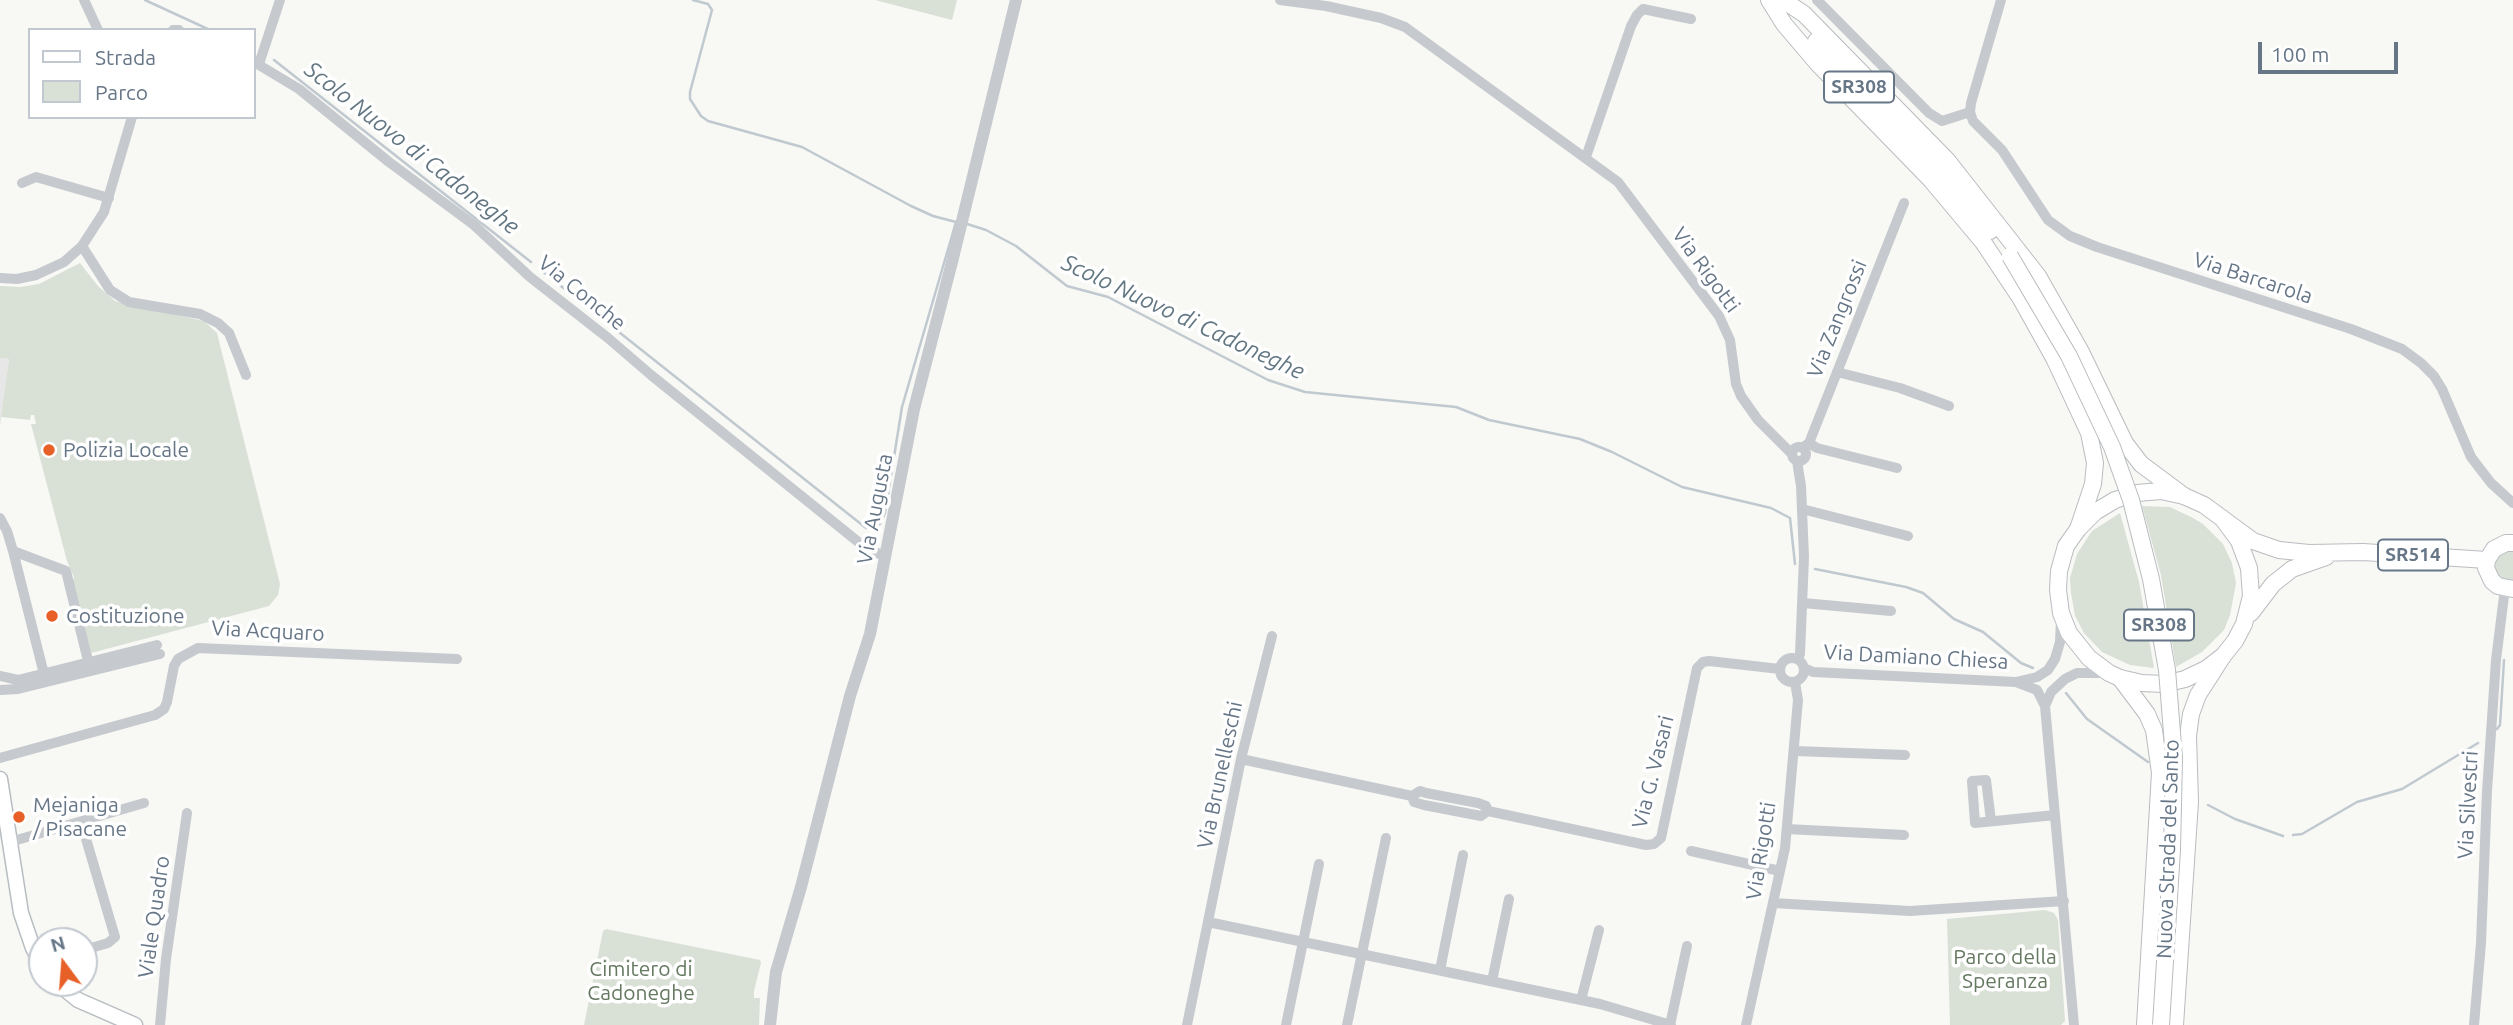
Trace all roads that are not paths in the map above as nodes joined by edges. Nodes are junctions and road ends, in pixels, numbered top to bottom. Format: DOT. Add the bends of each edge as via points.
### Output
graph roads {
  1 [pos="84,0"];
  2 [pos="280,0"];
  3 [pos="1017,0"];
  4 [pos="1280,0"];
  5 [pos="1769,0"];
  6 [pos="1774,0"];
  7 [pos="1783,0"];
  8 [pos="1817,0"];
  9 [pos="2001,0"];
  10 [pos="1691,19"];
  11 [pos="97,28"];
  12 [pos="257,63"];
  13 [pos="1970,108"];
  14 [pos="131,119"];
  15 [pos="1587,158"];
  16 [pos="22,183"];
  17 [pos="109,198"];
  18 [pos="1904,203"];
  19 [pos="82,246"];
  20 [pos="0,278"];
  21 [pos="1837,372"];
  22 [pos="246,375"];
  23 [pos="1950,406"];
  24 [pos="1806,445"];
  25 [pos="1794,457"];
  26 [pos="1897,468"];
  27 [pos="2184,496"];
  28 [pos="2513,503"];
  29 [pos="1802,509"];
  30 [pos="0,518"];
  31 [pos="2222,518"];
  32 [pos="2078,529"];
  33 [pos="1908,536"];
  34 [pos="2513,542"];
  35 [pos="13,551"];
  36 [pos="2339,553"];
  37 [pos="886,556"];
  38 [pos="2487,560"];
  39 [pos="2509,588"];
  40 [pos="1803,603"];
  41 [pos="1891,611"];
  42 [pos="2061,613"];
  43 [pos="2244,624"];
  44 [pos="1272,636"];
  45 [pos="158,650"];
  46 [pos="2223,656"];
  47 [pos="457,659"];
  48 [pos="1797,659"];
  49 [pos="90,667"];
  50 [pos="1780,668"];
  51 [pos="1804,668"];
  52 [pos="2115,675"];
  53 [pos="0,676"];
  54 [pos="45,678"];
  55 [pos="1795,682"];
  56 [pos="2016,682"];
  57 [pos="0,690"];
  58 [pos="2045,706"];
  59 [pos="1795,751"];
  60 [pos="1905,755"];
  61 [pos="0,758"];
  62 [pos="1241,759"];
  63 [pos="0,779"];
  64 [pos="144,803"];
  65 [pos="187,813"];
  66 [pos="2055,815"];
  67 [pos="1991,821"];
  68 [pos="81,822"];
  69 [pos="1787,829"];
  70 [pos="1904,835"];
  71 [pos="1386,838"];
  72 [pos="10,842"];
  73 [pos="1691,851"];
  74 [pos="1464,855"];
  75 [pos="1319,863"];
  76 [pos="1780,871"];
  77 [pos="1509,899"];
  78 [pos="2064,901"];
  79 [pos="1773,903"];
  80 [pos="1208,922"];
  81 [pos="1599,930"];
  82 [pos="28,933"];
  83 [pos="1303,941"];
  84 [pos="98,946"];
  85 [pos="1687,946"];
  86 [pos="1362,955"];
  87 [pos="1440,970"];
  88 [pos="1492,981"];
  89 [pos="74,997"];
  90 [pos="1581,1000"];
  91 [pos="135,1025"];
  92 [pos="160,1025"];
  93 [pos="770,1025"];
  94 [pos="1187,1025"];
  95 [pos="1286,1025"];
  96 [pos="1347,1025"];
  97 [pos="1671,1025"];
  98 [pos="1746,1025"];
  99 [pos="2074,1025"];
  100 [pos="2145,1025"];
  101 [pos="2161,1025"];
  102 [pos="2175,1025"];
  103 [pos="2474,1025"];
  1 -- 11 [label="street"];
  2 -- 12 [label="street"];
  3 -- 37 [label="street, Via Augusta" via="914,409"];
  4 -- 15 [label="street, Via Rigotti" via="1326,6 1405,27"];
  5 -- 32 [label="main road" via="1818,64 1931,180 1983,242 2021,299 2089,433 2095,463 2093,484"];
  6 -- 101 [label="main road, Nuova Strada del Santo / SR308, bridge" via="1942,174 2010,256 2069,356 2112,447 2151,579 2167,670 2174,758"];
  7 -- 27 [label="main road" via="1804,14 1947,160 2038,276 2125,443 2141,464"];
  8 -- 13 [label="street" via="1929,113 1942,121"];
  9 -- 13 [label="street"];
  10 -- 15 [label="street" via="1643,9 1637,15"];
  12 -- 37 [label="street, Via Conche" via="299,89 474,226 530,277 867,549"];
  13 -- 28 [label="street, Via Barcarola" via="1973,121 2002,150 2048,220 2070,236 2351,329 2412,356 2442,389 2480,471"];
  14 -- 17 [label="street"];
  15 -- 25 [label="street, Via Rigotti" via="1618,182 1719,316 1730,340 1741,396"];
  16 -- 17 [label="street" via="36,177"];
  17 -- 19 [label="street" via="99,223"];
  18 -- 21 [label="street, Via Zangrossi"];
  19 -- 20 [label="street" via="64,262 36,275"];
  19 -- 22 [label="street" via="110,290 129,302 200,314 218,323 229,333"];
  21 -- 23 [label="street"];
  21 -- 24 [label="street, Via Zangrossi"];
  24 -- 25 [label="street" via="1797,447"];
  24 -- 26 [label="street"];
  25 -- 29 [label="street"];
  27 -- 31 [label="main road"];
  27 -- 32 [label="main road" via="2137,493 2095,512"];
  29 -- 33 [label="street"];
  29 -- 40 [label="street"];
  30 -- 35 [label="street"];
  31 -- 36 [label="main road, SR514" via="2253,541 2279,550"];
  31 -- 43 [label="main road" via="2239,541 2249,568 2251,596"];
  32 -- 42 [label="main road" via="2066,546 2059,571"];
  34 -- 38 [label="main road" via="2494,549"];
  35 -- 49 [label="street" via="66,571"];
  35 -- 54 [label="street"];
  36 -- 38 [label="main road, SR514"];
  36 -- 43 [label="main road, SR514" via="2292,569 2273,584"];
  37 -- 93 [label="street, Via Augusta" via="870,634 776,972"];
  38 -- 39 [label="main road" via="2488,575 2498,586"];
  39 -- 103 [label="street, Via Silvestri" via="2498,648"];
  40 -- 41 [label="street"];
  40 -- 48 [label="street"];
  42 -- 52 [label="main road" via="2079,646"];
  42 -- 56 [label="street, Via Damiano Chiesa" via="2060,642 2048,670"];
  43 -- 46 [label="main road"];
  44 -- 62 [label="street, Via Brunelleschi"];
  45 -- 49 [label="street"];
  46 -- 52 [label="main road" via="2206,670 2175,681 2142,683"];
  46 -- 102 [label="main road" via="2198,695 2188,736 2190,802"];
  47 -- 61 [label="street, Via Acquaro" via="198,648 178,659 167,702 155,715"];
  48 -- 50 [label="street" via="1786,659"];
  48 -- 51 [label="street"];
  49 -- 54 [label="street"];
  50 -- 55 [label="street" via="1786,680"];
  50 -- 62 [label="street, Via G. Vasari" via="1709,661 1697,668 1661,838 1654,844 1488,811 1481,816 1424,805 1412,796"];
  51 -- 55 [label="street"];
  51 -- 56 [label="street, Via Damiano Chiesa"];
  52 -- 58 [label="street" via="2077,673 2051,692"];
  52 -- 100 [label="main road" via="2147,714 2158,747"];
  53 -- 54 [label="street" via="9,680"];
  54 -- 57 [label="street" via="18,689"];
  55 -- 59 [label="street, Via Rigotti"];
  56 -- 58 [label="street" via="2037,690"];
  58 -- 66 [label="street"];
  59 -- 60 [label="street"];
  59 -- 69 [label="street, Via Rigotti"];
  62 -- 80 [label="street, Via Brunelleschi"];
  63 -- 72 [label="main road"];
  64 -- 68 [label="street"];
  65 -- 92 [label="street, Viale Quadro"];
  66 -- 67 [label="street"];
  66 -- 78 [label="street"];
  68 -- 72 [label="street"];
  68 -- 84 [label="street" via="115,937"];
  69 -- 70 [label="street"];
  69 -- 76 [label="street, Via Rigotti"];
  71 -- 86 [label="street"];
  72 -- 82 [label="main road"];
  73 -- 76 [label="street"];
  74 -- 87 [label="street"];
  75 -- 83 [label="street"];
  76 -- 79 [label="street, Via Rigotti"];
  77 -- 88 [label="street"];
  78 -- 79 [label="street" via="1910,911"];
  78 -- 99 [label="street"];
  79 -- 98 [label="street, Via Rigotti"];
  80 -- 83 [label="street"];
  80 -- 94 [label="street, Via Brunelleschi"];
  81 -- 90 [label="street"];
  83 -- 86 [label="street"];
  83 -- 95 [label="street"];
  85 -- 97 [label="street"];
  86 -- 87 [label="street"];
  86 -- 96 [label="street"];
  87 -- 88 [label="street"];
  88 -- 90 [label="street"];
  89 -- 91 [label="main road"];
  90 -- 97 [label="street"];
}
